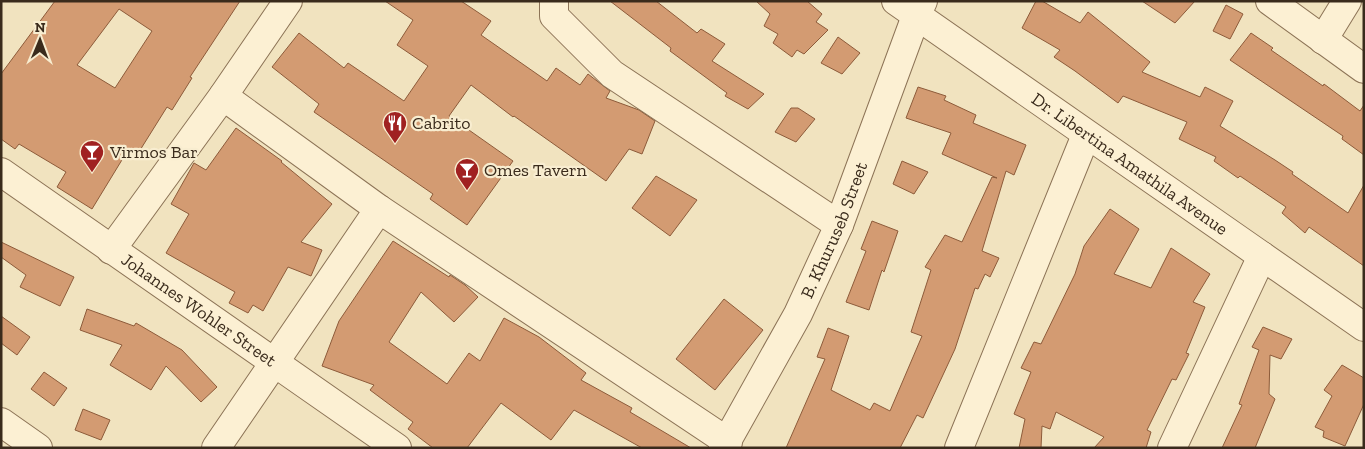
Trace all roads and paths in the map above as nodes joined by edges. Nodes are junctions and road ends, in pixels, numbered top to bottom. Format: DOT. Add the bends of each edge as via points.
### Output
graph roads {
  1 [pos="288,1"];
  2 [pos="554,1"];
  3 [pos="1270,1"];
  4 [pos="1347,1"];
  5 [pos="911,6"];
  6 [pos="1323,40"];
  7 [pos="1364,69"];
  8 [pos="223,96"];
  9 [pos="1086,135"];
  10 [pos="1,172"];
  11 [pos="379,209"];
  12 [pos="840,225"];
  13 [pos="111,250"];
  14 [pos="1262,256"];
  15 [pos="1364,327"];
  16 [pos="274,363"];
  17 [pos="1,422"];
  18 [pos="726,445"];
  19 [pos="38,448"];
  20 [pos="216,448"];
  21 [pos="397,448"];
  22 [pos="959,448"];
  23 [pos="1172,448"];
  1 -- 8 [label="street"];
  2 -- 12 [label="street" via="554,16 612,74"];
  3 -- 6 [label="street"];
  4 -- 6 [label="street"];
  5 -- 9 [label="street, Dr. Libertina Amathila Avenue"];
  5 -- 12 [label="street, B. Khuruseb Street"];
  6 -- 7 [label="street"];
  8 -- 11 [label="street"];
  8 -- 13 [label="street"];
  9 -- 14 [label="street, Dr. Libertina Amathila Avenue"];
  9 -- 22 [label="street"];
  10 -- 13 [label="street, Johannes Wohler Street"];
  11 -- 16 [label="street"];
  11 -- 18 [label="street"];
  12 -- 18 [label="street, B. Khuruseb Street" via="798,314"];
  13 -- 16 [label="street, Johannes Wohler Street"];
  14 -- 15 [label="street, Dr. Libertina Amathila Avenue"];
  14 -- 23 [label="street"];
  16 -- 20 [label="street"];
  16 -- 21 [label="street, Johannes Wohler Street"];
  17 -- 19 [label="street"];
}
